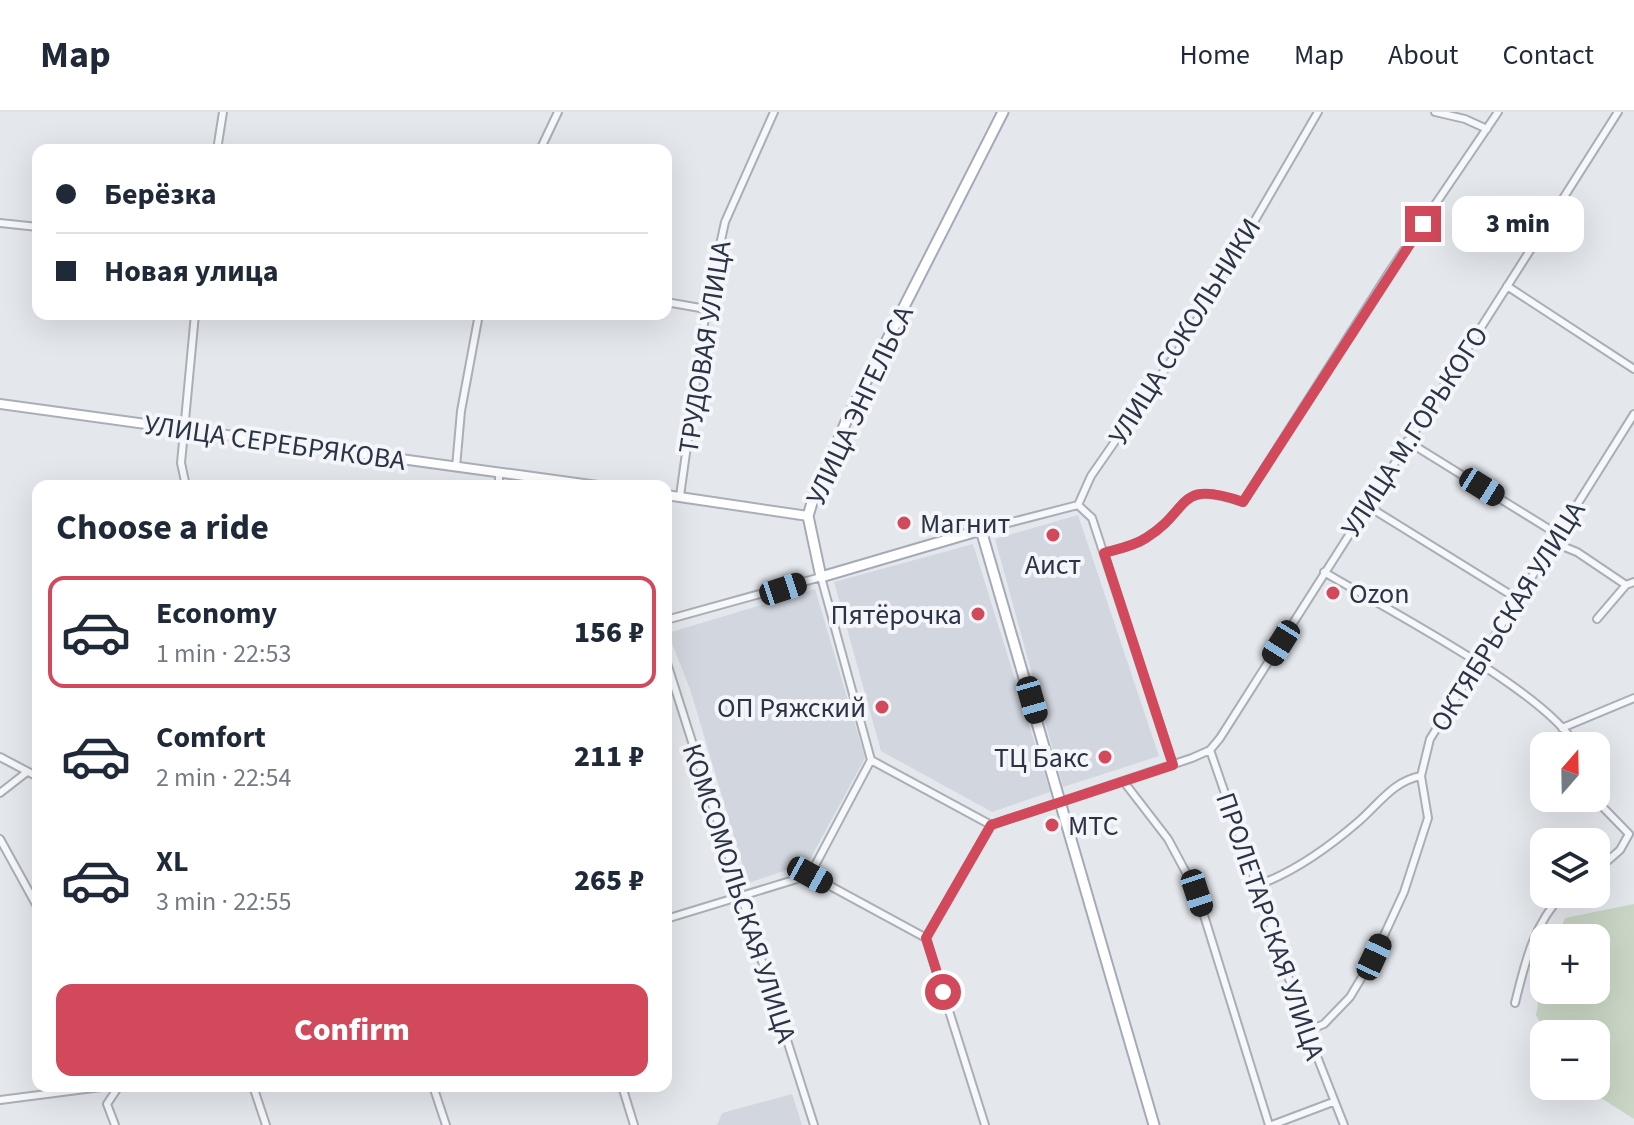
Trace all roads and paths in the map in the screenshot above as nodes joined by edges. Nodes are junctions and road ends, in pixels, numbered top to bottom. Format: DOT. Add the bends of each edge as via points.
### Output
graph roads {
  1 [pos="223,112"];
  2 [pos="558,112"];
  3 [pos="774,112"];
  4 [pos="1003,112"];
  5 [pos="1318,112"];
  6 [pos="1435,112"];
  7 [pos="1498,112"];
  8 [pos="1618,112"];
  9 [pos="1487,129"];
  10 [pos="218,144"];
  11 [pos="543,144"];
  12 [pos="0,223"];
  13 [pos="32,226"];
  14 [pos="1507,286"];
  15 [pos="672,303"];
  16 [pos="706,309"];
  17 [pos="194,320"];
  18 [pos="478,320"];
  19 [pos="1634,369"];
  20 [pos="0,404"];
  21 [pos="1634,414"];
  22 [pos="184,429"];
  23 [pos="1407,441"];
  24 [pos="456,467"];
  25 [pos="499,473"];
  26 [pos="185,480"];
  27 [pos="499,480"];
  28 [pos="552,480"];
  29 [pos="672,495"];
  30 [pos="680,496"];
  31 [pos="1078,505"];
  32 [pos="1366,505"];
  33 [pos="808,516"];
  34 [pos="981,530"];
  35 [pos="1557,534"];
  36 [pos="1552,542"];
  37 [pos="1104,553"];
  38 [pos="1324,572"];
  39 [pos="821,577"];
  40 [pos="1634,582"];
  41 [pos="1626,585"];
  42 [pos="1516,598"];
  43 [pos="672,618"];
  44 [pos="1597,619"];
  45 [pos="1477,664"];
  46 [pos="672,679"];
  47 [pos="1634,698"];
  48 [pos="1562,728"];
  49 [pos="1565,732"];
  50 [pos="1210,750"];
  51 [pos="0,757"];
  52 [pos="871,760"];
  53 [pos="1173,765"];
  54 [pos="27,772"];
  55 [pos="32,774"];
  56 [pos="1421,776"];
  57 [pos="1124,782"];
  58 [pos="0,793"];
  59 [pos="1060,800"];
  60 [pos="1608,812"];
  61 [pos="991,825"];
  62 [pos="0,839"];
  63 [pos="1610,859"];
  64 [pos="810,875"];
  65 [pos="1258,885"];
  66 [pos="32,897"];
  67 [pos="742,897"];
  68 [pos="1552,908"];
  69 [pos="672,917"];
  70 [pos="926,938"];
  71 [pos="1515,1003"];
  72 [pos="1307,1031"];
  73 [pos="62,1092"];
  74 [pos="115,1092"];
  75 [pos="255,1092"];
  76 [pos="435,1092"];
  77 [pos="624,1092"];
  78 [pos="0,1100"];
  79 [pos="1333,1102"];
  80 [pos="115,1125"];
  81 [pos="266,1125"];
  82 [pos="446,1125"];
  83 [pos="634,1125"];
  84 [pos="814,1125"];
  85 [pos="985,1125"];
  86 [pos="1154,1125"];
  87 [pos="1270,1125"];
  88 [pos="1344,1125"];
  1 -- 10 [label="street"];
  2 -- 11 [label="street"];
  3 -- 16 [label="street, ТРУДОВАЯ УЛИЦА" via="725,222"];
  4 -- 33 [label="main road, УЛИЦА ЭНГЕЛЬСА" via="848,417"];
  5 -- 31 [label="street, УЛИЦА СОКОЛЬНИКИ" via="1184,342 1091,476"];
  6 -- 9 [label="street"];
  7 -- 9 [label="street"];
  8 -- 14 [label="street, УЛИЦА М.ГОРЬКОГО"];
  9 -- 37 [label="street" via="1243,502 1215,492 1190,496 1148,537"];
  12 -- 13 [label="street"];
  14 -- 19 [label="street"];
  14 -- 23 [label="street, УЛИЦА М.ГОРЬКОГО"];
  15 -- 16 [label="street"];
  16 -- 30 [label="street, ТРУДОВАЯ УЛИЦА"];
  17 -- 22 [label="street"];
  18 -- 24 [label="street"];
  20 -- 22 [label="main road, УЛИЦА СЕРЕБРЯКОВА"];
  21 -- 35 [label="street, ОКТЯБРЬСКАЯ УЛИЦА"];
  22 -- 24 [label="main road, УЛИЦА СЕРЕБРЯКОВА"];
  22 -- 26 [label="street"];
  23 -- 32 [label="street, УЛИЦА М.ГОРЬКОГО"];
  23 -- 35 [label="street"];
  24 -- 25 [label="main road, УЛИЦА СЕРЕБРЯКОВА"];
  25 -- 27 [label="street"];
  25 -- 28 [label="main road, УЛИЦА СЕРЕБРЯКОВА"];
  29 -- 30 [label="main road"];
  30 -- 33 [label="main road"];
  31 -- 34 [label="street"];
  31 -- 37 [label="street" via="1092,518"];
  32 -- 38 [label="street, УЛИЦА М.ГОРЬКОГО"];
  32 -- 42 [label="street"];
  33 -- 39 [label="main road, УЛИЦА ЭНГЕЛЬСА"];
  34 -- 39 [label="main road"];
  34 -- 59 [label="main road"];
  35 -- 36 [label="street, ОКТЯБРЬСКАЯ УЛИЦА"];
  36 -- 41 [label="street"];
  36 -- 42 [label="street, ОКТЯБРЬСКАЯ УЛИЦА"];
  37 -- 53 [label="street"];
  38 -- 45 [label="street"];
  38 -- 50 [label="street, УЛИЦА М.ГОРЬКОГО"];
  39 -- 43 [label="street"];
  39 -- 52 [label="street, УЛИЦА ЭНГЕЛЬСА"];
  40 -- 41 [label="street"];
  41 -- 44 [label="street"];
  42 -- 45 [label="street, ОКТЯБРЬСКАЯ УЛИЦА"];
  45 -- 48 [label="street" via="1516,687"];
  45 -- 56 [label="street, ОКТЯБРЬСКАЯ УЛИЦА" via="1430,739"];
  46 -- 67 [label="street, КОМСОМОЛЬСКАЯ УЛИЦА"];
  47 -- 48 [label="street"];
  48 -- 49 [label="street"];
  50 -- 53 [label="street"];
  50 -- 65 [label="street, ПРОЛЕТАРСКАЯ УЛИЦА"];
  51 -- 54 [label="street"];
  52 -- 61 [label="street"];
  52 -- 64 [label="street"];
  53 -- 57 [label="street"];
  54 -- 55 [label="street"];
  54 -- 58 [label="street"];
  56 -- 65 [label="street" via="1398,784 1333,842"];
  56 -- 72 [label="street" via="1428,818 1404,892 1350,997 1324,1024"];
  57 -- 59 [label="street"];
  57 -- 87 [label="street" via="1168,839 1197,893"];
  59 -- 61 [label="street"];
  59 -- 86 [label="main road"];
  60 -- 63 [label="street" via="1629,834"];
  61 -- 70 [label="street"];
  62 -- 66 [label="street"];
  64 -- 67 [label="street"];
  64 -- 70 [label="street"];
  65 -- 72 [label="street, ПРОЛЕТАРСКАЯ УЛИЦА"];
  67 -- 69 [label="street"];
  67 -- 84 [label="street, КОМСОМОЛЬСКАЯ УЛИЦА"];
  68 -- 71 [label="street" via="1532,940"];
  70 -- 85 [label="street"];
  72 -- 79 [label="street, ПРОЛЕТАРСКАЯ УЛИЦА"];
  73 -- 78 [label="street"];
  74 -- 80 [label="street" via="107,1104"];
  75 -- 81 [label="street"];
  76 -- 82 [label="street"];
  77 -- 83 [label="street"];
  79 -- 87 [label="street"];
  79 -- 88 [label="street, ПРОЛЕТАРСКАЯ УЛИЦА"];
}
